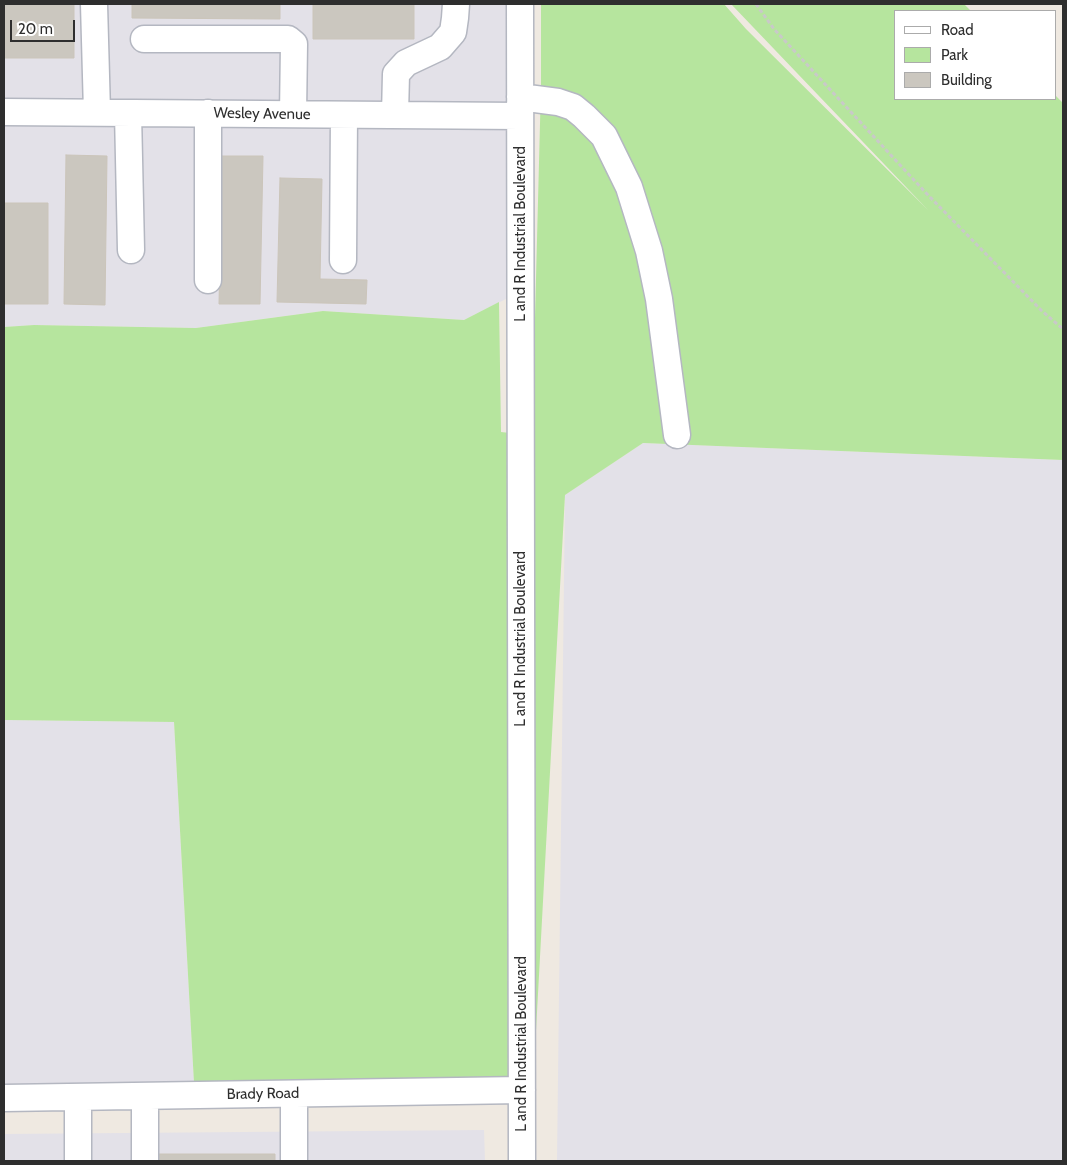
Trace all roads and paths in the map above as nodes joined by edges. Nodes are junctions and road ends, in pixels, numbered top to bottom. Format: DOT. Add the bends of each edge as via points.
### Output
graph roads {
  1 [pos="94,4"];
  2 [pos="456,4"];
  3 [pos="520,4"];
  4 [pos="756,4"];
  5 [pos="144,39"];
  6 [pos="520,106"];
  7 [pos="4,112"];
  8 [pos="96,112"];
  9 [pos="128,112"];
  10 [pos="208,113"];
  11 [pos="294,114"];
  12 [pos="344,114"];
  13 [pos="395,115"];
  14 [pos="131,250"];
  15 [pos="343,260"];
  16 [pos="208,280"];
  17 [pos="1063,328"];
  18 [pos="677,435"];
  19 [pos="522,1090"];
  20 [pos="294,1094"];
  21 [pos="145,1096"];
  22 [pos="78,1097"];
  23 [pos="4,1098"];
  24 [pos="78,1161"];
  25 [pos="145,1161"];
  26 [pos="294,1161"];
  27 [pos="522,1161"];
  1 -- 8 [label="street"];
  2 -- 13 [label="street" via="453,32 440,46 406,63 396,74"];
  3 -- 6 [label="street, L and R Industrial Boulevard"];
  4 -- 17 [label="path" via="774,29 926,193 1042,311"];
  5 -- 11 [label="street" via="288,39 294,44"];
  6 -- 13 [label="street, Wesley Avenue"];
  6 -- 18 [label="street, Wesley Avenue" via="558,102 573,107 604,136 630,187 659,299"];
  6 -- 19 [label="street, L and R Industrial Boulevard"];
  7 -- 8 [label="street, Wesley Avenue"];
  8 -- 9 [label="street, Wesley Avenue"];
  9 -- 10 [label="street, Wesley Avenue"];
  9 -- 14 [label="street"];
  10 -- 11 [label="street, Wesley Avenue"];
  10 -- 16 [label="street"];
  11 -- 12 [label="street, Wesley Avenue"];
  12 -- 13 [label="street, Wesley Avenue"];
  12 -- 15 [label="street"];
  19 -- 20 [label="street, Brady Road"];
  19 -- 27 [label="street, L and R Industrial Boulevard"];
  20 -- 21 [label="street, Brady Road"];
  20 -- 26 [label="street"];
  21 -- 22 [label="street, Brady Road"];
  21 -- 25 [label="street"];
  22 -- 23 [label="street, Brady Road"];
  22 -- 24 [label="street"];
}
